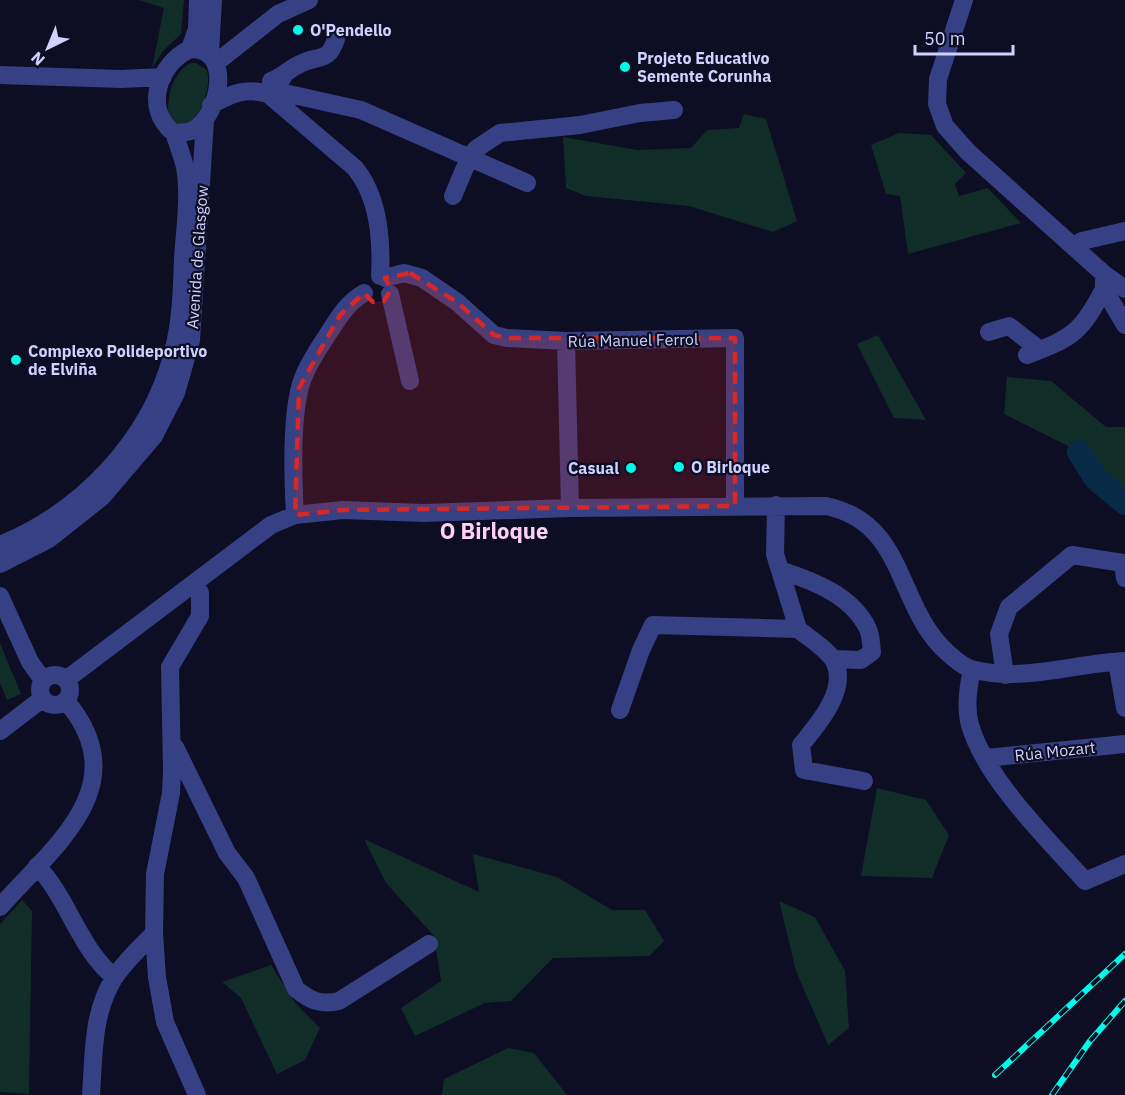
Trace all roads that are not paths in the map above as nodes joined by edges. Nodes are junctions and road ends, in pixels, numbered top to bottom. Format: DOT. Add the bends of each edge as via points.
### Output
graph roads {
  1 [pos="198,0"];
  2 [pos="213,0"];
  3 [pos="309,0"];
  4 [pos="964,0"];
  5 [pos="336,39"];
  6 [pos="190,49"];
  7 [pos="215,65"];
  8 [pos="0,75"];
  9 [pos="283,76"];
  10 [pos="162,77"];
  11 [pos="121,79"];
  12 [pos="237,91"];
  13 [pos="278,99"];
  14 [pos="155,102"];
  15 [pos="328,103"];
  16 [pos="674,110"];
  17 [pos="208,112"];
  18 [pos="307,125"];
  19 [pos="174,133"];
  20 [pos="469,158"];
  21 [pos="527,183"];
  22 [pos="453,196"];
  23 [pos="1125,231"];
  24 [pos="1074,246"];
  25 [pos="385,282"];
  26 [pos="1104,282"];
  27 [pos="1125,289"];
  28 [pos="1125,325"];
  29 [pos="989,332"];
  30 [pos="566,341"];
  31 [pos="410,381"];
  32 [pos="776,505"];
  33 [pos="735,507"];
  34 [pos="570,508"];
  35 [pos="295,515"];
  36 [pos="0,545"];
  37 [pos="0,564"];
  38 [pos="780,570"];
  39 [pos="1125,578"];
  40 [pos="194,582"];
  41 [pos="0,596"];
  42 [pos="798,629"];
  43 [pos="833,659"];
  44 [pos="1121,661"];
  45 [pos="972,670"];
  46 [pos="1005,675"];
  47 [pos="43,680"];
  48 [pos="67,680"];
  49 [pos="42,699"];
  50 [pos="66,700"];
  51 [pos="1125,708"];
  52 [pos="621,710"];
  53 [pos="0,731"];
  54 [pos="172,742"];
  55 [pos="1125,744"];
  56 [pos="986,758"];
  57 [pos="864,781"];
  58 [pos="1125,864"];
  59 [pos="37,866"];
  60 [pos="0,907"];
  61 [pos="154,933"];
  62 [pos="429,944"];
  63 [pos="115,977"];
  64 [pos="91,1095"];
  65 [pos="196,1095"];
  1 -- 6 [label="street" via="197,29"];
  2 -- 7 [label="street"];
  3 -- 7 [label="street" via="278,14"];
  4 -- 24 [label="street" via="938,79 939,115 968,152"];
  5 -- 9 [label="street" via="325,58 300,63"];
  6 -- 7 [label="street" via="200,49"];
  6 -- 10 [label="street" via="178,55"];
  7 -- 12 [label="street"];
  7 -- 17 [label="street"];
  8 -- 11 [label="street"];
  9 -- 12 [label="street"];
  9 -- 13 [label="street" via="277,86"];
  10 -- 11 [label="street"];
  10 -- 14 [label="street"];
  11 -- 14 [label="street"];
  12 -- 13 [label="street" via="259,91"];
  12 -- 17 [label="street"];
  13 -- 15 [label="street" via="289,94"];
  13 -- 18 [label="street"];
  14 -- 19 [label="street" via="161,123"];
  15 -- 18 [label="street" via="314,111"];
  15 -- 20 [label="street" via="361,111"];
  16 -- 20 [label="street" via="500,133"];
  17 -- 19 [label="street" via="192,131"];
  17 -- 37 [label="street, Avenida de Glasgow" via="191,340 176,393 154,436 102,497 49,539"];
  18 -- 25 [label="street" via="355,168 371,193"];
  19 -- 36 [label="street, Avenida de Glasgow" via="185,169 186,207 179,323 165,380 135,438 96,483 54,517"];
  20 -- 21 [label="street"];
  20 -- 22 [label="street"];
  23 -- 24 [label="street"];
  24 -- 26 [label="street"];
  25 -- 30 [label="street, Rúa Manuel Ferrol" via="404,273 422,278 494,334"];
  25 -- 31 [label="street"];
  25 -- 35 [label="street, Rúa Manuel Ferrol" via="384,301 370,301 364,293 340,315 299,388"];
  26 -- 27 [label="street"];
  26 -- 28 [label="street"];
  26 -- 29 [label="street" via="1086,322 1073,334 1034,353 1009,326"];
  30 -- 33 [label="street, Rúa Manuel Ferrol" via="735,338"];
  30 -- 34 [label="street"];
  32 -- 33 [label="street"];
  32 -- 38 [label="street" via="775,554"];
  32 -- 45 [label="street" via="838,508 871,528 890,550 929,633 958,662"];
  33 -- 34 [label="street"];
  34 -- 35 [label="street" via="424,513 343,510"];
  35 -- 40 [label="street" via="263,531"];
  38 -- 42 [label="street"];
  38 -- 43 [label="street" via="834,592 869,630 872,652 861,660"];
  39 -- 46 [label="street" via="1123,563 1072,555 1009,608 999,634"];
  40 -- 48 [label="street"];
  40 -- 54 [label="street" via="200,593 200,616 170,667"];
  41 -- 47 [label="street" via="30,662"];
  42 -- 43 [label="street"];
  42 -- 52 [label="street" via="653,625"];
  43 -- 57 [label="street" via="839,677 830,703 801,745 804,770"];
  44 -- 46 [label="street"];
  44 -- 51 [label="street"];
  45 -- 46 [label="street"];
  45 -- 56 [label="street" via="968,689 970,724"];
  47 -- 48 [label="street" via="55,674"];
  47 -- 49 [label="street"];
  48 -- 50 [label="street" via="71,688"];
  49 -- 50 [label="street" via="54,705"];
  49 -- 53 [label="street"];
  50 -- 59 [label="street" via="81,719 90,742 95,777 79,817"];
  54 -- 61 [label="street" via="171,793 155,874"];
  54 -- 62 [label="street" via="218,835 246,878 296,989 324,1004 339,1001"];
  55 -- 56 [label="street, Rúa Mozart"];
  56 -- 58 [label="street" via="1021,809 1085,881"];
  59 -- 60 [label="street"];
  59 -- 63 [label="street" via="52,883 99,961"];
  61 -- 63 [label="street"];
  61 -- 65 [label="street" via="165,1022"];
  63 -- 64 [label="street" via="95,1023"];
}
